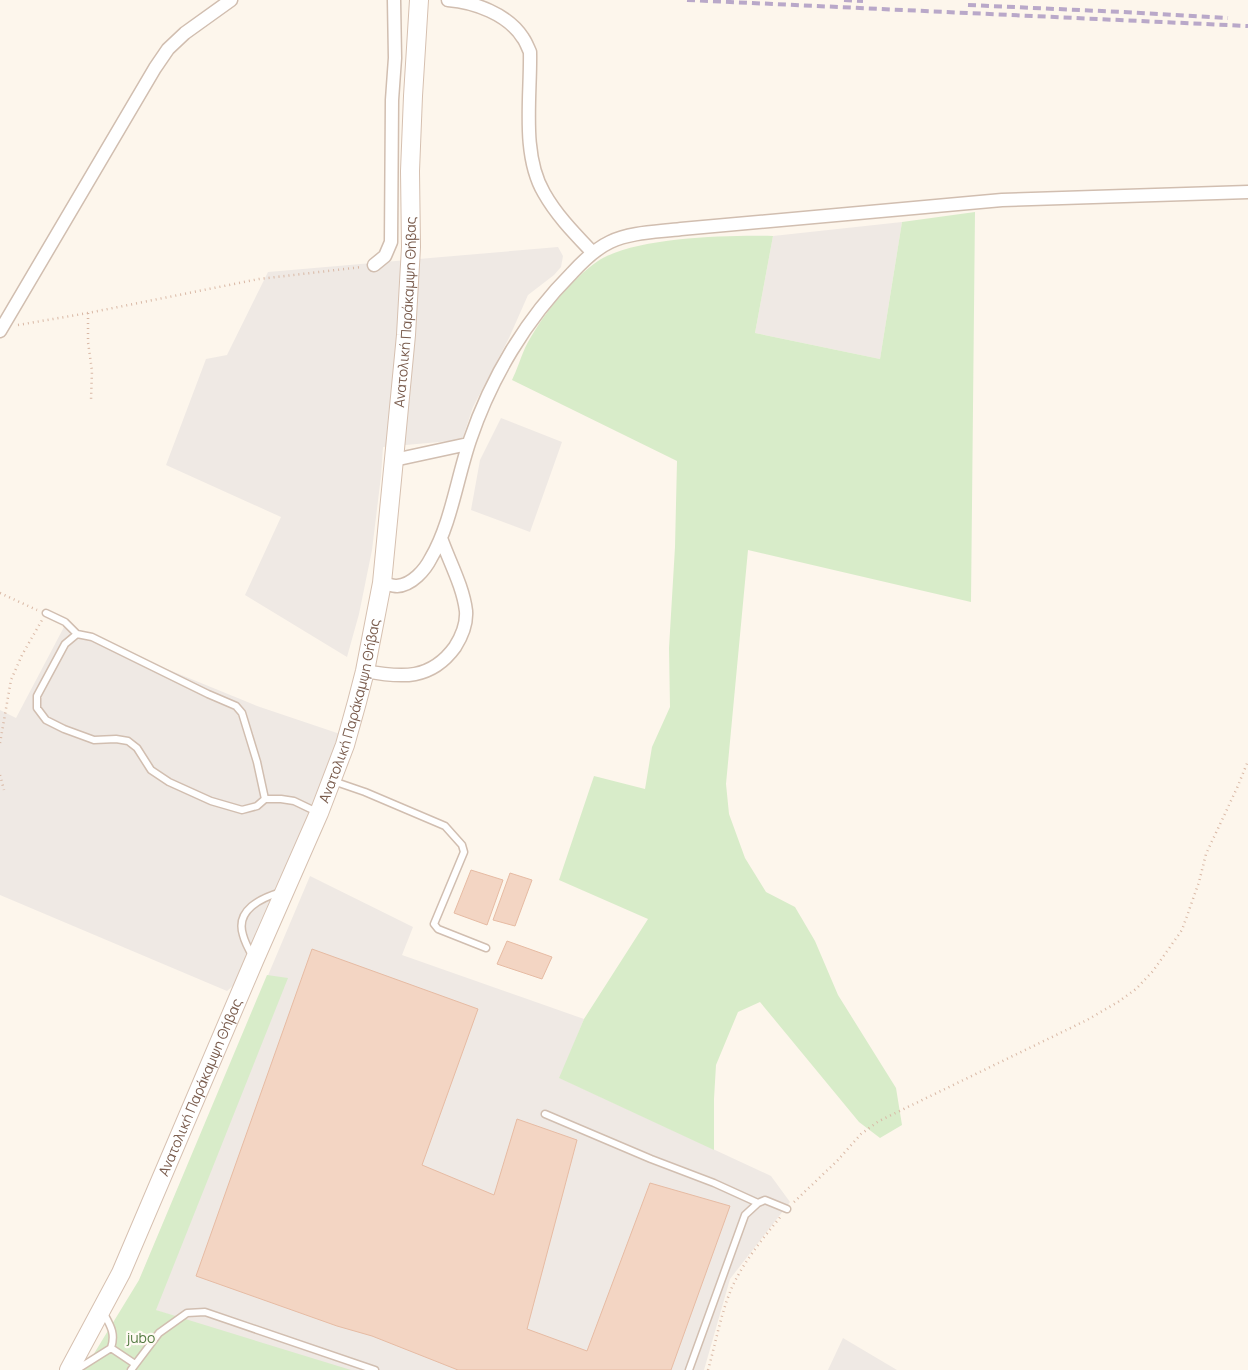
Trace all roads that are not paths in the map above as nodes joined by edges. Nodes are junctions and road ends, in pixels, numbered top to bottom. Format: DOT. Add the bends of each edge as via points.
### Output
graph roads {
  1 [pos="231,0"];
  2 [pos="394,0"];
  3 [pos="419,0"];
  4 [pos="448,0"];
  5 [pos="1248,192"];
  6 [pos="593,253"];
  7 [pos="374,265"];
  8 [pos="1,330"];
  9 [pos="468,444"];
  10 [pos="394,460"];
  11 [pos="441,538"];
  12 [pos="382,583"];
  13 [pos="46,613"];
  14 [pos="77,634"];
  15 [pos="365,671"];
  16 [pos="332,781"];
  17 [pos="265,799"];
  18 [pos="319,813"];
  19 [pos="284,891"];
  20 [pos="486,948"];
  21 [pos="254,961"];
  22 [pos="545,1114"];
  23 [pos="758,1204"];
  24 [pos="787,1209"];
  25 [pos="101,1309"];
  26 [pos="111,1348"];
  27 [pos="133,1367"];
  28 [pos="68,1370"];
  29 [pos="76,1370"];
  30 [pos="375,1370"];
  31 [pos="689,1370"];
  1 -- 8 [label="street" via="185,32 168,49"];
  2 -- 7 [label="street" via="391,242 385,256"];
  3 -- 10 [label="main road, Ανατολική Παράκαμψη Θήβας" via="410,171 411,246"];
  4 -- 6 [label="street" via="476,5 507,21 523,37 530,52 530,140 536,174 555,210"];
  5 -- 6 [label="street" via="1002,200 881,210 650,233 610,242"];
  6 -- 9 [label="street" via="559,286 527,327 482,406"];
  9 -- 10 [label="street"];
  9 -- 11 [label="street"];
  10 -- 12 [label="main road, Ανατολική Παράκαμψη Θήβας"];
  11 -- 12 [label="street" via="431,559 410,581 397,586"];
  11 -- 15 [label="street" via="466,612 464,634 446,659 424,672 406,676"];
  12 -- 15 [label="main road, Ανατολική Παράκαμψη Θήβας"];
  13 -- 14 [label="lane" via="65,622"];
  14 -- 17 [label="lane" via="92,637 236,706 245,721"];
  14 -- 17 [label="lane" via="65,644 37,696 37,708 46,720 94,740 128,741 137,748 151,770 211,801 242,810 257,806"];
  15 -- 16 [label="main road, Ανατολική Παράκαμψη Θήβας"];
  16 -- 18 [label="main road, Ανατολική Παράκαμψη Θήβας"];
  16 -- 20 [label="lane" via="445,826 462,844 464,852 434,924 438,930"];
  17 -- 18 [label="lane" via="294,801"];
  18 -- 19 [label="main road, Ανατολική Παράκαμψη Θήβας"];
  19 -- 21 [label="main road, Ανατολική Παράκαμψη Θήβας"];
  19 -- 21 [label="lane" via="250,906 242,918 242,933"];
  21 -- 25 [label="main road, Ανατολική Παράκαμψη Θήβας" via="124,1264"];
  22 -- 23 [label="lane" via="714,1182"];
  23 -- 24 [label="lane" via="765,1200"];
  23 -- 31 [label="lane" via="745,1216"];
  25 -- 26 [label="lane" via="113,1328"];
  25 -- 28 [label="main road, Ανατολική Παράκαμψη Θήβας"];
  26 -- 27 [label="lane"];
  26 -- 29 [label="lane"];
  27 -- 30 [label="lane" via="158,1333 188,1313 205,1312"];
}
